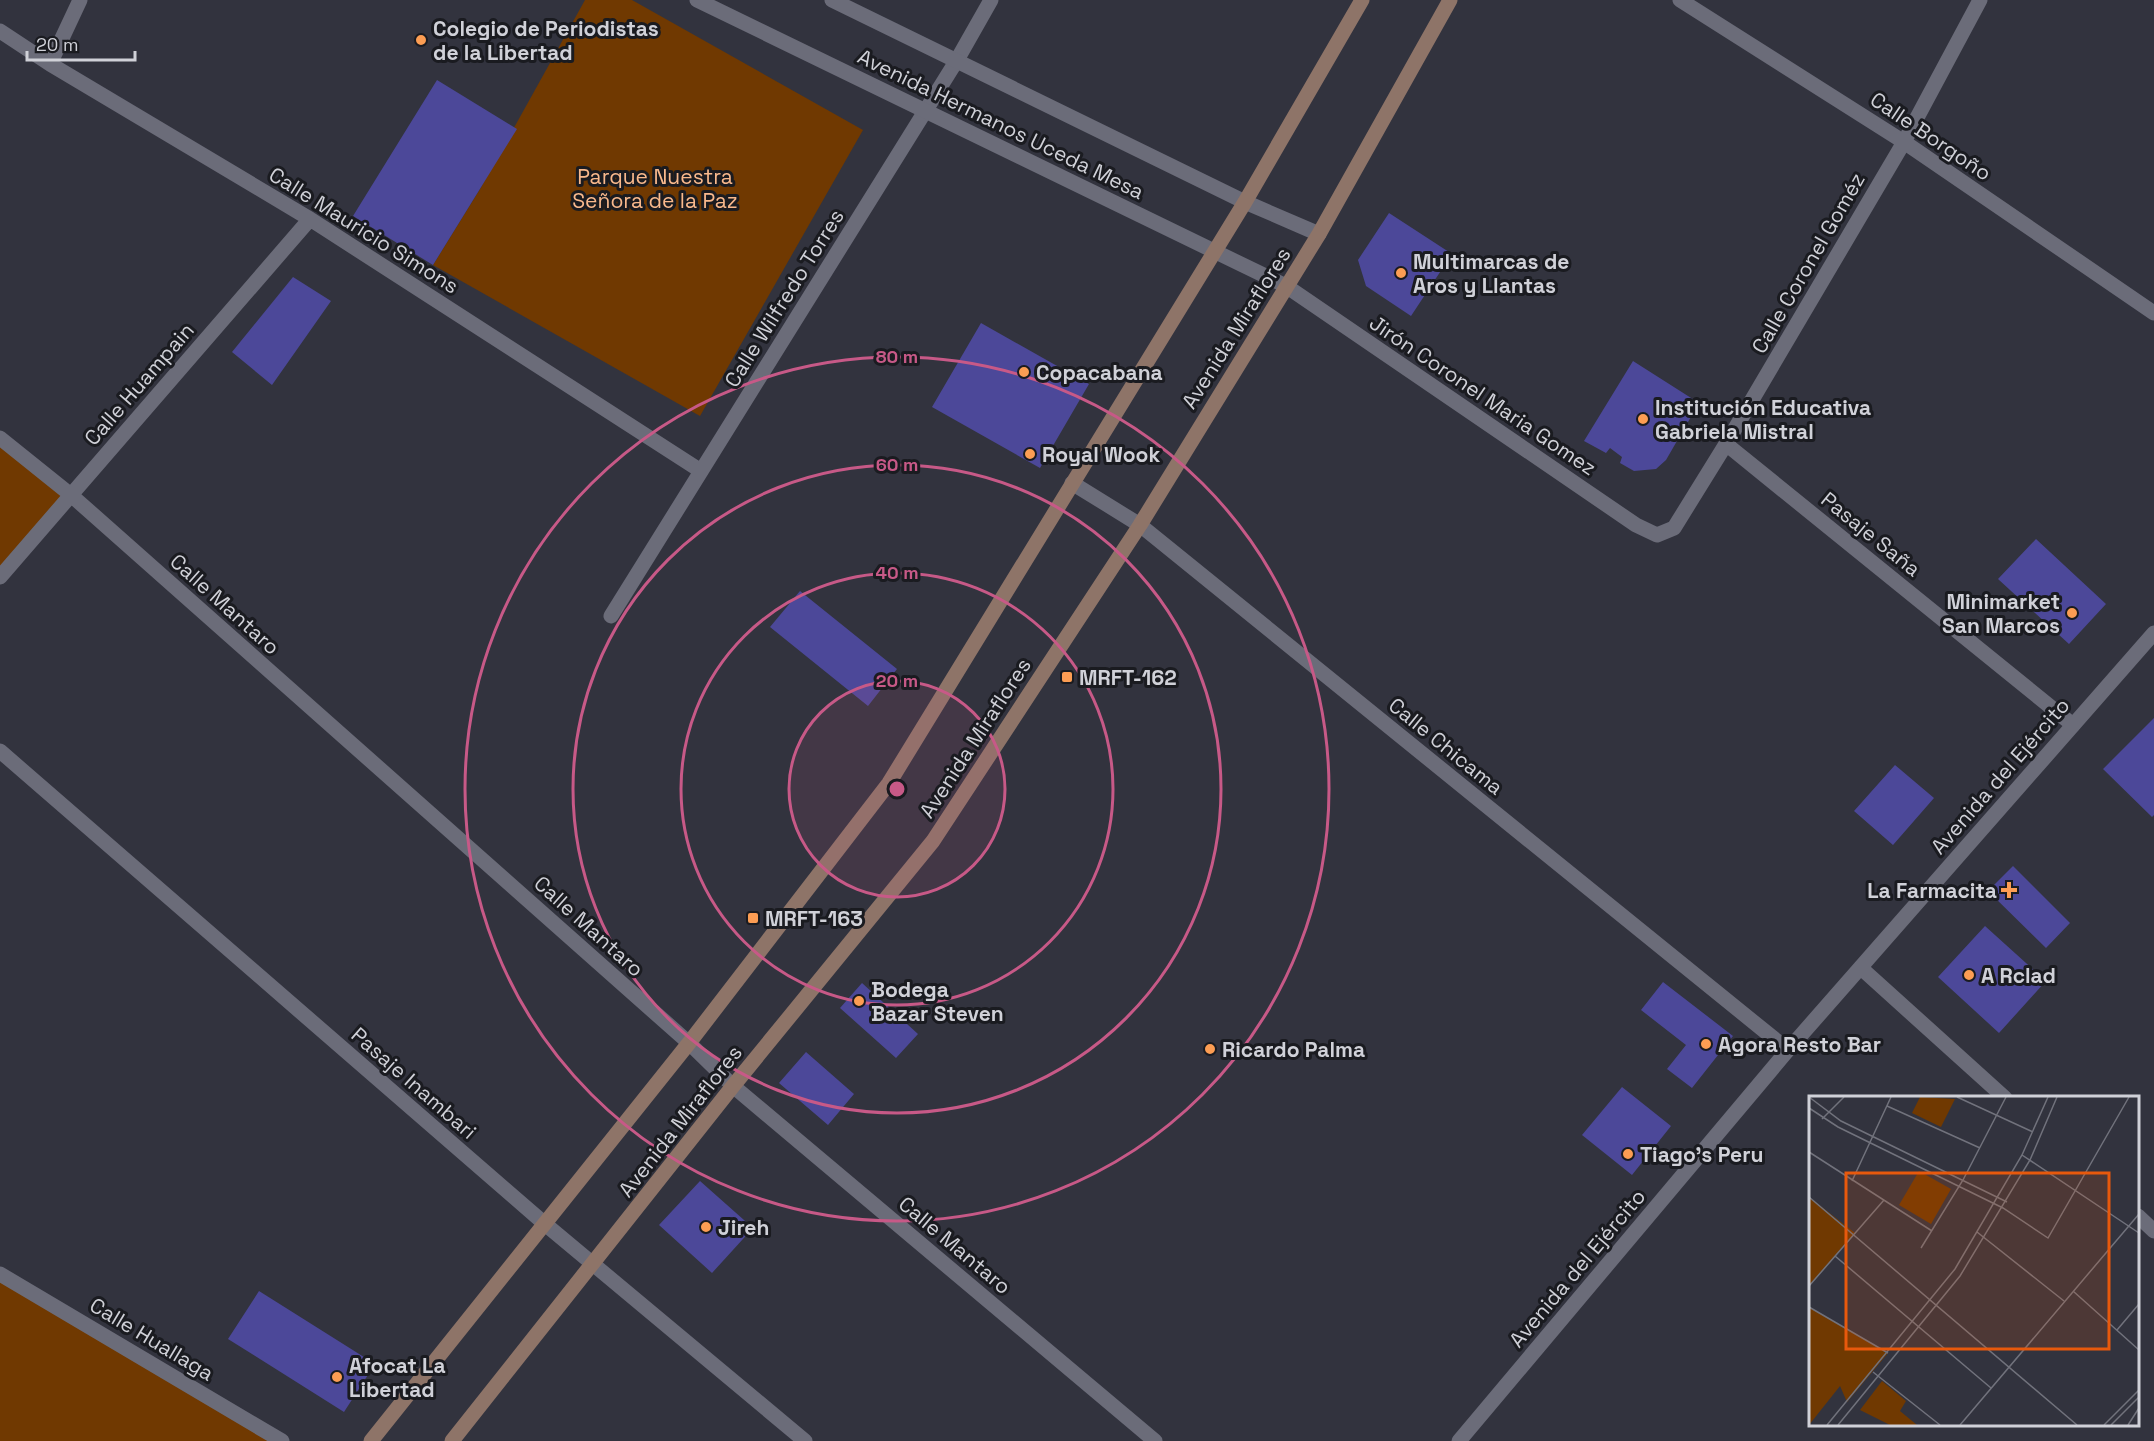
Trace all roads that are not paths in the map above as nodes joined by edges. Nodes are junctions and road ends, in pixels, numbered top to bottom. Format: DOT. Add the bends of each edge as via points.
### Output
graph roads {
  1 [pos="80,0"];
  2 [pos="697,0"];
  3 [pos="832,0"];
  4 [pos="991,0"];
  5 [pos="1362,0"];
  6 [pos="1450,0"];
  7 [pos="1680,0"];
  8 [pos="1980,0"];
  9 [pos="0,31"];
  10 [pos="957,60"];
  11 [pos="50,64"];
  12 [pos="925,111"];
  13 [pos="1904,142"];
  14 [pos="1245,201"];
  15 [pos="310,219"];
  16 [pos="1318,234"];
  17 [pos="1214,251"];
  18 [pos="1286,286"];
  19 [pos="2154,313"];
  20 [pos="0,438"];
  21 [pos="1726,444"];
  22 [pos="701,471"];
  23 [pos="1072,483"];
  24 [pos="71,495"];
  25 [pos="1140,525"];
  26 [pos="1657,534"];
  27 [pos="0,577"];
  28 [pos="611,616"];
  29 [pos="2154,633"];
  30 [pos="2073,725"];
  31 [pos="0,751"];
  32 [pos="1861,968"];
  33 [pos="689,1043"];
  34 [pos="1788,1050"];
  35 [pos="734,1086"];
  36 [pos="2003,1096"];
  37 [pos="2139,1217"];
  38 [pos="545,1224"];
  39 [pos="2154,1231"];
  40 [pos="594,1264"];
  41 [pos="0,1274"];
  42 [pos="282,1441"];
  43 [pos="371,1441"];
  44 [pos="452,1441"];
  45 [pos="805,1441"];
  46 [pos="1155,1441"];
  47 [pos="1459,1441"];
  1 -- 11 [label="street"];
  2 -- 12 [label="street, Avenida Hermanos Uceda Mesa"];
  3 -- 10 [label="street, Avenida Hermanos Uceda Mesa"];
  4 -- 10 [label="street, Calle Wilfredo Torres"];
  5 -- 14 [label="main road, Avenida Miraflores"];
  6 -- 16 [label="main road, Avenida Miraflores"];
  7 -- 13 [label="street, Calle Borgoño"];
  8 -- 13 [label="street, Calle Coronel Goméz"];
  9 -- 11 [label="street, Calle Mauricio Simons"];
  10 -- 12 [label="street, Calle Wilfredo Torres"];
  10 -- 14 [label="street, Avenida Hermanos Uceda Mesa"];
  11 -- 15 [label="street, Calle Mauricio Simons"];
  12 -- 17 [label="street, Avenida Hermanos Uceda Mesa"];
  12 -- 22 [label="street, Calle Wilfredo Torres"];
  13 -- 19 [label="street, Calle Borgoño"];
  13 -- 21 [label="street, Calle Coronel Goméz"];
  14 -- 16 [label="street, Avenida Hermanos Uceda Mesa"];
  14 -- 17 [label="main road, Avenida Miraflores"];
  15 -- 22 [label="street, Calle Mauricio Simons"];
  15 -- 24 [label="street, Calle Huampain"];
  16 -- 18 [label="main road, Avenida Miraflores"];
  17 -- 18 [label="street, Avenida Hermanos Uceda Mesa"];
  17 -- 23 [label="main road, Avenida Miraflores"];
  18 -- 25 [label="main road, Avenida Miraflores"];
  18 -- 26 [label="street, Jirón Coronel Maria Gomez" via="1636,525"];
  20 -- 24 [label="street, Calle Mantaro"];
  21 -- 26 [label="street, Calle Coronel Goméz" via="1674,528"];
  21 -- 30 [label="street, Pasaje Saña"];
  22 -- 28 [label="street, Calle Wilfredo Torres"];
  23 -- 25 [label="street, Calle Chicama"];
  23 -- 33 [label="main road, Avenida Miraflores" via="889,783"];
  24 -- 27 [label="street, Calle Huampain"];
  24 -- 33 [label="street, Calle Mantaro"];
  25 -- 34 [label="street, Calle Chicama"];
  25 -- 35 [label="main road, Avenida Miraflores" via="933,841"];
  29 -- 30 [label="street, Avenida del Ejército"];
  30 -- 32 [label="street, Avenida del Ejército"];
  31 -- 38 [label="street, Pasaje Inambari"];
  32 -- 34 [label="street, Avenida del Ejército"];
  32 -- 36 [label="street"];
  33 -- 35 [label="street, Calle Mantaro"];
  33 -- 38 [label="main road, Avenida Miraflores"];
  34 -- 47 [label="street, Avenida del Ejército"];
  35 -- 40 [label="main road, Avenida Miraflores"];
  35 -- 46 [label="street, Calle Mantaro"];
  37 -- 39 [label="street"];
  38 -- 40 [label="street, Pasaje Inambari"];
  38 -- 43 [label="main road, Avenida Miraflores"];
  40 -- 44 [label="main road, Avenida Miraflores"];
  40 -- 45 [label="street, Pasaje Inambari"];
  41 -- 42 [label="street, Calle Huallaga"];
}
